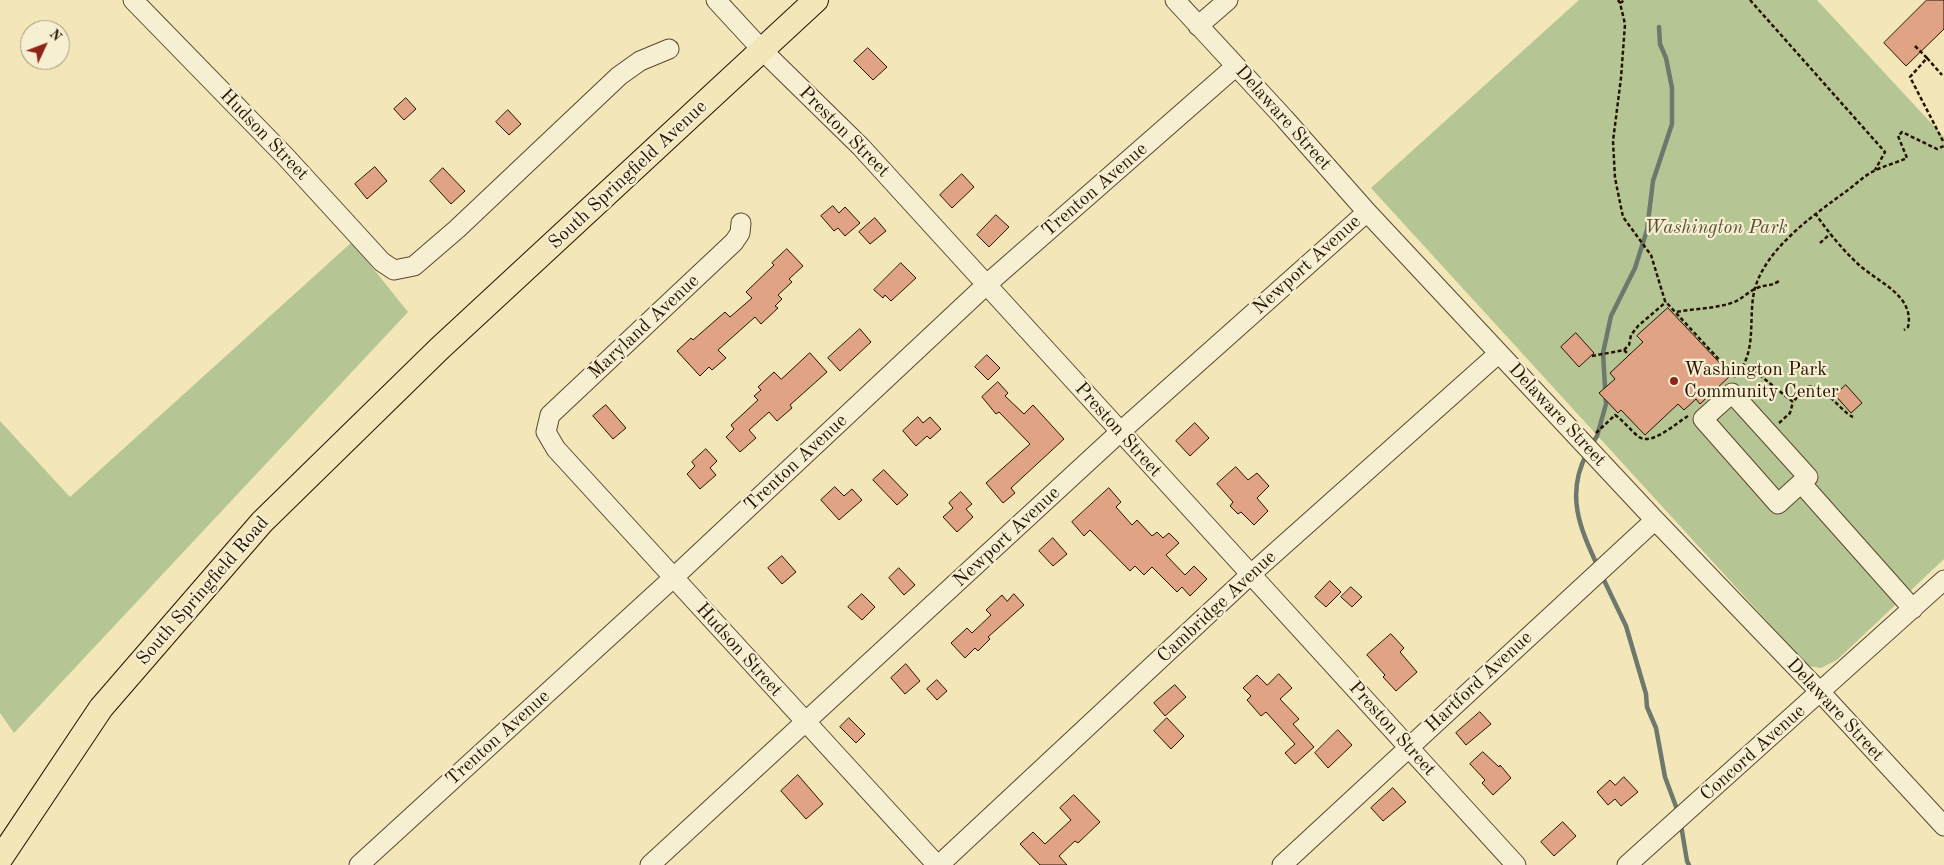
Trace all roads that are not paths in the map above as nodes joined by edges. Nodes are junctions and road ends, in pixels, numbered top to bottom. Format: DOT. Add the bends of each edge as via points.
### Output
graph roads {
  1 [pos="133,0"];
  2 [pos="716,0"];
  3 [pos="816,0"];
  4 [pos="1175,0"];
  5 [pos="1228,0"];
  6 [pos="1198,26"];
  7 [pos="669,49"];
  8 [pos="763,51"];
  9 [pos="1236,66"];
  10 [pos="1367,212"];
  11 [pos="741,223"];
  12 [pos="986,285"];
  13 [pos="438,349"];
  14 [pos="1499,353"];
  15 [pos="546,432"];
  16 [pos="1120,432"];
  17 [pos="1801,484"];
  18 [pos="1655,520"];
  19 [pos="1250,575"];
  20 [pos="673,578"];
  21 [pos="1944,580"];
  22 [pos="1913,609"];
  23 [pos="1821,693"];
  24 [pos="806,723"];
  25 [pos="1408,747"];
  26 [pos="1944,826"];
  27 [pos="0,859"];
  28 [pos="359,865"];
  29 [pos="650,865"];
  30 [pos="938,865"];
  31 [pos="1282,865"];
  32 [pos="1516,865"];
  33 [pos="1627,865"];
  1 -- 7 [label="street, Hudson Street" via="285,156 382,262 394,270 414,266 457,229 618,76 640,61"];
  2 -- 8 [label="street, Preston Street"];
  3 -- 8 [label="main road, South Springfield Avenue"];
  4 -- 6 [label="street, Delaware Street"];
  5 -- 6 [label="street"];
  6 -- 9 [label="street, Delaware Street"];
  8 -- 12 [label="street, Preston Street" via="861,147"];
  8 -- 13 [label="main road, South Springfield Avenue"];
  9 -- 10 [label="street, Delaware Street"];
  9 -- 12 [label="street, Trenton Avenue"];
  10 -- 14 [label="street, Delaware Street"];
  10 -- 16 [label="street, Newport Avenue"];
  11 -- 15 [label="street, Maryland Avenue" via="734,242 550,415"];
  12 -- 16 [label="street, Preston Street"];
  12 -- 20 [label="street, Trenton Avenue"];
  13 -- 27 [label="main road, South Springfield Road" via="262,522 107,701"];
  14 -- 18 [label="street, Delaware Street"];
  14 -- 19 [label="street, Cambridge Avenue"];
  15 -- 20 [label="street, Hudson Street" via="556,449"];
  16 -- 19 [label="street, Preston Street"];
  16 -- 24 [label="street, Newport Avenue"];
  17 -- 17 [label="street" via="1778,504 1702,419 1732,393 1808,477"];
  17 -- 22 [label="street"];
  18 -- 23 [label="street, Delaware Street"];
  18 -- 25 [label="street, Hartford Avenue"];
  19 -- 25 [label="street, Preston Street"];
  19 -- 30 [label="street, Cambridge Avenue"];
  20 -- 24 [label="street, Hudson Street"];
  20 -- 28 [label="street, Trenton Avenue"];
  21 -- 22 [label="street, Concord Avenue"];
  22 -- 23 [label="street, Concord Avenue"];
  23 -- 26 [label="street, Delaware Street"];
  23 -- 33 [label="street, Concord Avenue"];
  24 -- 29 [label="street, Newport Avenue"];
  24 -- 30 [label="street, Hudson Street"];
  25 -- 31 [label="street, Hartford Avenue"];
  25 -- 32 [label="street, Preston Street"];
}
